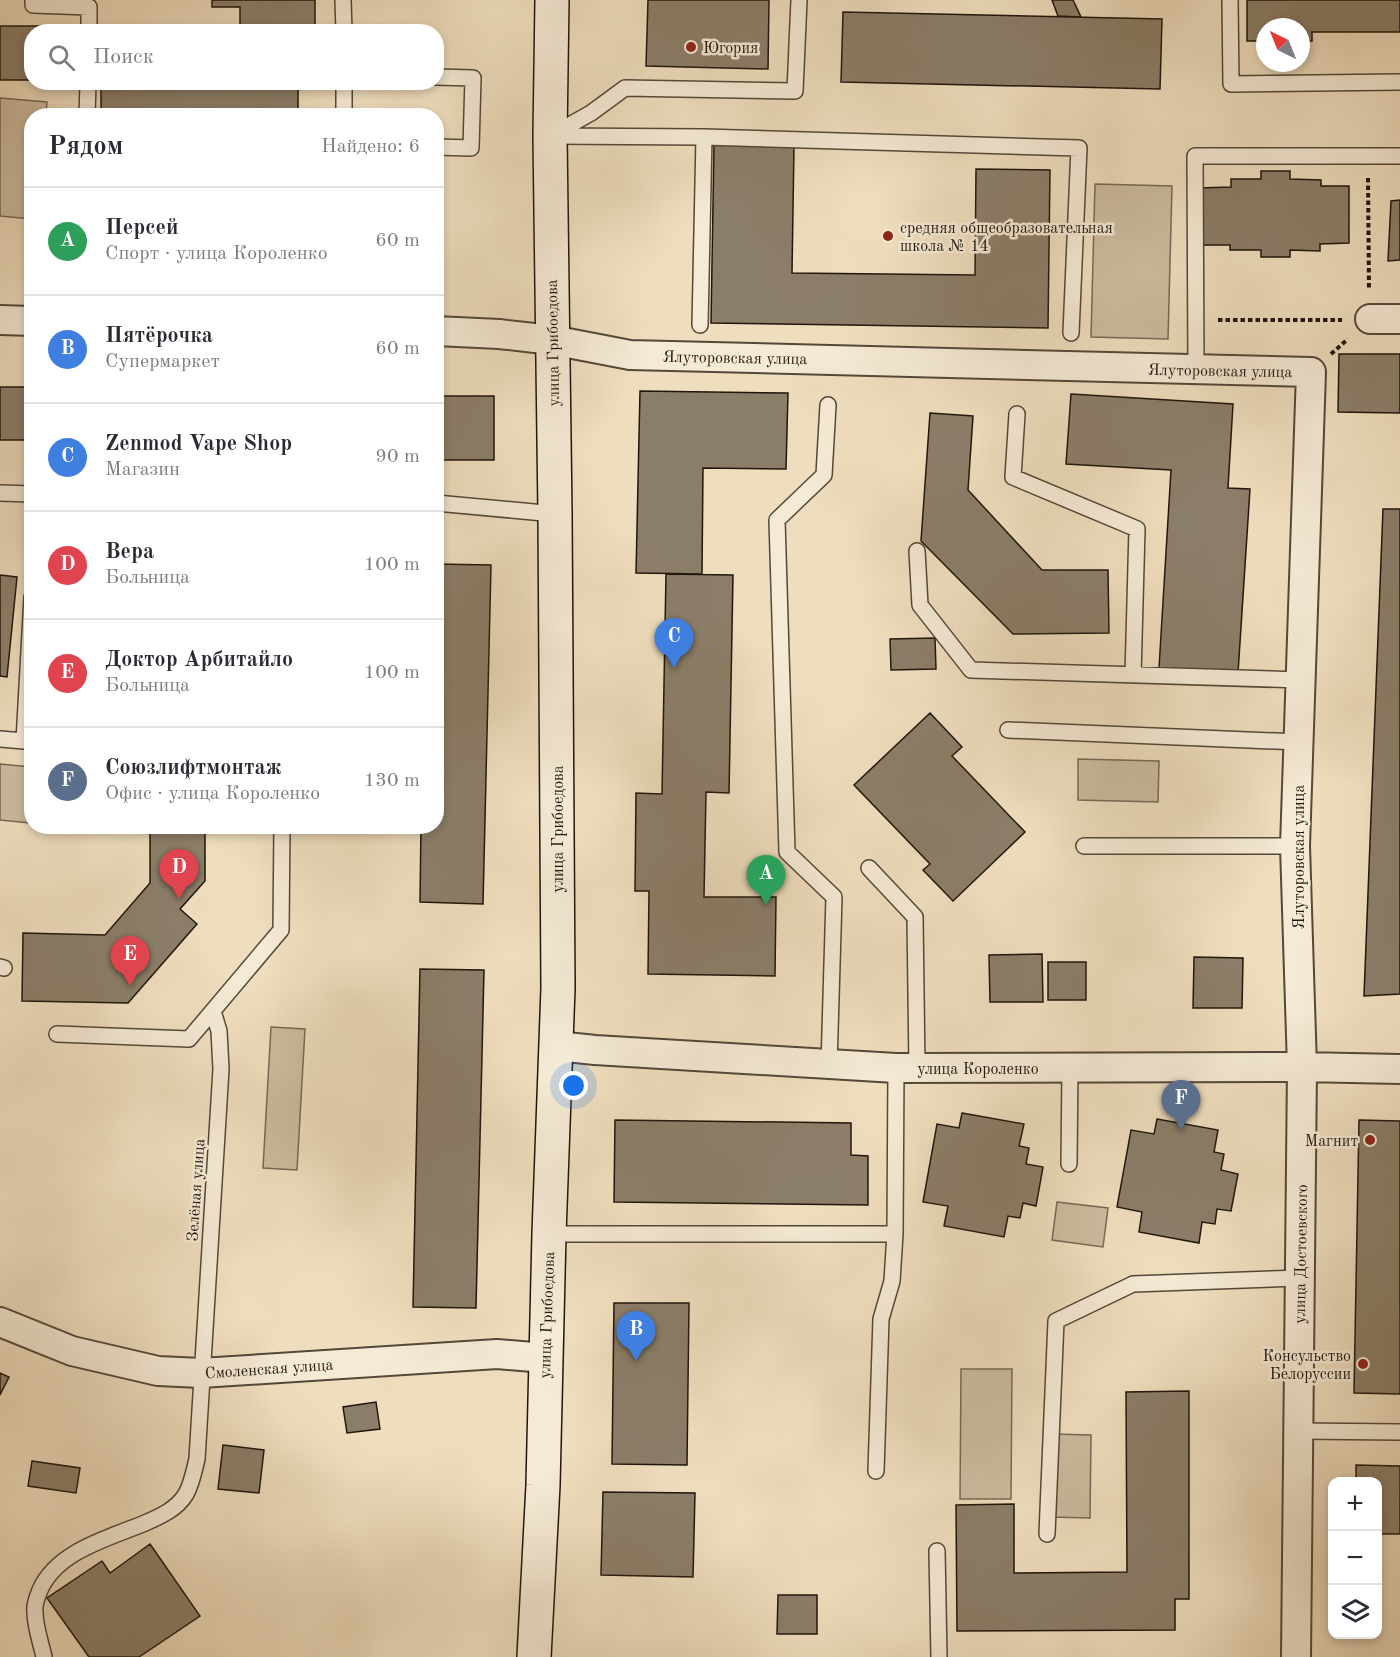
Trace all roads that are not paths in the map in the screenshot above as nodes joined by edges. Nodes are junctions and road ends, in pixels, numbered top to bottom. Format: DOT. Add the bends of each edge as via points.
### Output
graph roads {
  1 [pos="33,0"];
  2 [pos="343,0"];
  3 [pos="552,0"];
  4 [pos="799,0"];
  5 [pos="1230,0"];
  6 [pos="89,24"];
  7 [pos="344,24"];
  8 [pos="444,77"];
  9 [pos="1400,82"];
  10 [pos="88,90"];
  11 [pos="344,90"];
  12 [pos="87,108"];
  13 [pos="344,108"];
  14 [pos="550,136"];
  15 [pos="704,137"];
  16 [pos="444,147"];
  17 [pos="1400,156"];
  18 [pos="1400,319"];
  19 [pos="0,320"];
  20 [pos="1370,320"];
  21 [pos="24,321"];
  22 [pos="700,325"];
  23 [pos="444,332"];
  24 [pos="1071,333"];
  25 [pos="552,340"];
  26 [pos="1196,369"];
  27 [pos="828,405"];
  28 [pos="1017,414"];
  29 [pos="0,493"];
  30 [pos="24,494"];
  31 [pos="444,504"];
  32 [pos="555,514"];
  33 [pos="917,551"];
  34 [pos="1133,675"];
  35 [pos="1301,680"];
  36 [pos="1008,730"];
  37 [pos="0,739"];
  38 [pos="24,741"];
  39 [pos="1299,742"];
  40 [pos="282,834"];
  41 [pos="1084,846"];
  42 [pos="1295,846"];
  43 [pos="869,868"];
  44 [pos="213,1011"];
  45 [pos="57,1034"];
  46 [pos="557,1046"];
  47 [pos="829,1065"];
  48 [pos="1302,1067"];
  49 [pos="907,1068"];
  50 [pos="1070,1068"];
  51 [pos="1400,1069"];
  52 [pos="1069,1164"];
  53 [pos="549,1234"];
  54 [pos="895,1234"];
  55 [pos="1300,1278"];
  56 [pos="0,1322"];
  57 [pos="545,1358"];
  58 [pos="201,1373"];
  59 [pos="1298,1431"];
  60 [pos="1400,1432"];
  61 [pos="876,1471"];
  62 [pos="1047,1534"];
  63 [pos="937,1551"];
  64 [pos="44,1657"];
  65 [pos="534,1657"];
  66 [pos="939,1657"];
  67 [pos="1296,1657"];
  1 -- 6 [label="lane" via="33,5 89,7"];
  2 -- 7 [label="lane"];
  3 -- 14 [label="street, улица Грибоедова"];
  4 -- 14 [label="lane" via="795,91 625,88"];
  5 -- 9 [label="lane" via="1231,84"];
  8 -- 16 [label="lane" via="473,78 471,148"];
  10 -- 12 [label="lane"];
  11 -- 13 [label="lane"];
  14 -- 15 [label="lane"];
  14 -- 25 [label="street, улица Грибоедова"];
  15 -- 22 [label="lane"];
  15 -- 24 [label="lane" via="1079,148"];
  17 -- 26 [label="lane" via="1195,156"];
  18 -- 20 [label="street"];
  19 -- 21 [label="street"];
  23 -- 25 [label="street, Ялуторовская улица"];
  25 -- 26 [label="street, Ялуторовская улица" via="630,354"];
  25 -- 32 [label="street, улица Грибоедова"];
  26 -- 35 [label="street, Ялуторовская улица" via="1311,372"];
  27 -- 47 [label="lane" via="824,475 777,520 787,852 834,897"];
  28 -- 34 [label="lane" via="1013,477 1137,529"];
  29 -- 30 [label="lane"];
  31 -- 32 [label="lane"];
  32 -- 46 [label="street, улица Грибоедова"];
  33 -- 34 [label="lane" via="920,605 970,670"];
  34 -- 35 [label="lane"];
  35 -- 39 [label="street, Ялуторовская улица"];
  36 -- 39 [label="lane"];
  37 -- 38 [label="lane"];
  39 -- 42 [label="street, Ялуторовская улица"];
  40 -- 44 [label="lane" via="281,930"];
  41 -- 42 [label="lane"];
  42 -- 48 [label="street, Ялуторовская улица"];
  43 -- 49 [label="lane" via="915,917"];
  44 -- 45 [label="lane" via="189,1039"];
  44 -- 58 [label="lane, Зелёная улица" via="219,1032 221,1069"];
  46 -- 47 [label="street, улица Короленко"];
  46 -- 53 [label="street, улица Грибоедова"];
  47 -- 49 [label="street, улица Короленко"];
  48 -- 50 [label="street, улица Короленко"];
  48 -- 51 [label="street, улица Короленко"];
  48 -- 55 [label="street, улица Достоевского"];
  49 -- 50 [label="street, улица Короленко"];
  49 -- 54 [label="lane"];
  50 -- 52 [label="lane"];
  53 -- 54 [label="lane"];
  53 -- 57 [label="street, улица Грибоедова"];
  54 -- 61 [label="lane" via="892,1281 881,1319"];
  55 -- 59 [label="street, улица Достоевского"];
  55 -- 62 [label="lane" via="1133,1284 1056,1321"];
  56 -- 58 [label="street, Смоленская улица" via="72,1351 158,1371"];
  57 -- 58 [label="street, Смоленская улица" via="497,1354"];
  57 -- 65 [label="street, улица Грибоедова"];
  58 -- 64 [label="lane, Зелёная улица" via="194,1477 186,1495 159,1517 81,1550 54,1569 43,1582 34,1611"];
  59 -- 60 [label="lane"];
  59 -- 67 [label="street, улица Достоевского"];
  63 -- 66 [label="lane"];
}
